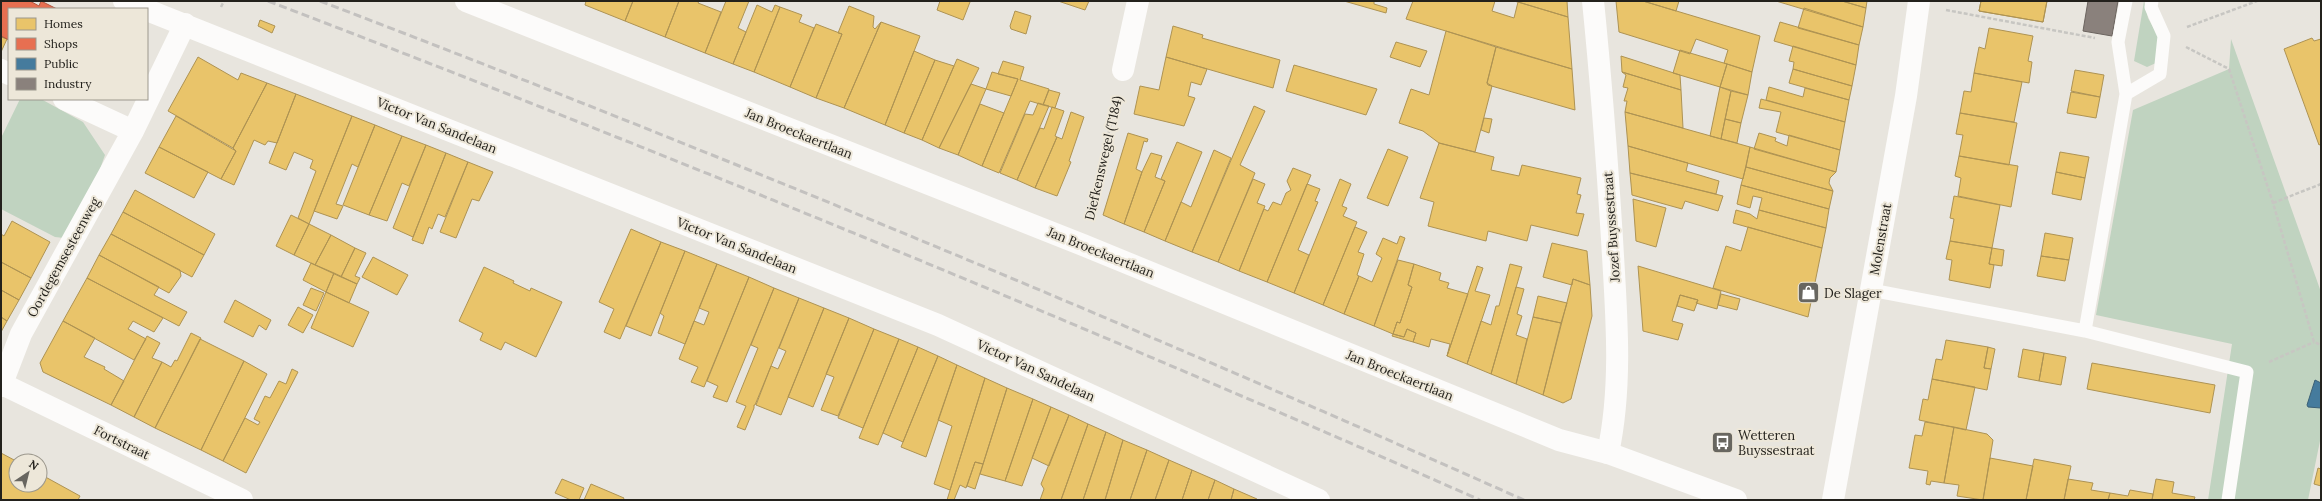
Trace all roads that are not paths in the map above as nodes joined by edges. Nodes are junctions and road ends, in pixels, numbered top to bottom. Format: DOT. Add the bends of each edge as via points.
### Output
graph roads {
  1 [pos="124,1"];
  2 [pos="466,1"];
  3 [pos="1138,1"];
  4 [pos="1593,1"];
  5 [pos="2126,1"];
  6 [pos="2152,1"];
  7 [pos="1918,3"];
  8 [pos="142,8"];
  9 [pos="148,10"];
  10 [pos="184,24"];
  11 [pos="1123,70"];
  12 [pos="2126,94"];
  13 [pos="148,98"];
  14 [pos="66,100"];
  15 [pos="147,100"];
  16 [pos="132,131"];
  17 [pos="1871,290"];
  18 [pos="2085,332"];
  19 [pos="2,385"];
  20 [pos="1608,453"];
  21 [pos="242,500"];
  22 [pos="1319,500"];
  23 [pos="1736,500"];
  24 [pos="1833,500"];
  25 [pos="2228,500"];
  1 -- 8 [label="street"];
  2 -- 20 [label="street, Jan Broeckaertlaan" via="1083,245 1559,440"];
  3 -- 11 [label="street"];
  4 -- 20 [label="street, Jozef Buyssestraat" via="1604,110 1618,340 1614,427"];
  5 -- 12 [label="lane" via="2118,42"];
  6 -- 12 [label="lane" via="2151,7 2164,36 2160,74"];
  7 -- 17 [label="street, Molenstraat" via="1906,96"];
  9 -- 10 [label="street, Victor Van Sandelaan"];
  10 -- 13 [label="street, Oordegemsesteenweg"];
  10 -- 22 [label="street, Victor Van Sandelaan" via="938,325"];
  12 -- 18 [label="lane"];
  14 -- 16 [label="street"];
  15 -- 16 [label="street, Oordegemsesteenweg"];
  16 -- 19 [label="street, Oordegemsesteenweg" via="21,334"];
  17 -- 18 [label="lane"];
  17 -- 24 [label="street, Molenstraat"];
  18 -- 25 [label="lane" via="2247,372"];
  19 -- 21 [label="street, Fortstraat"];
  20 -- 23 [label="street, Jan Broeckaertlaan"];
}
